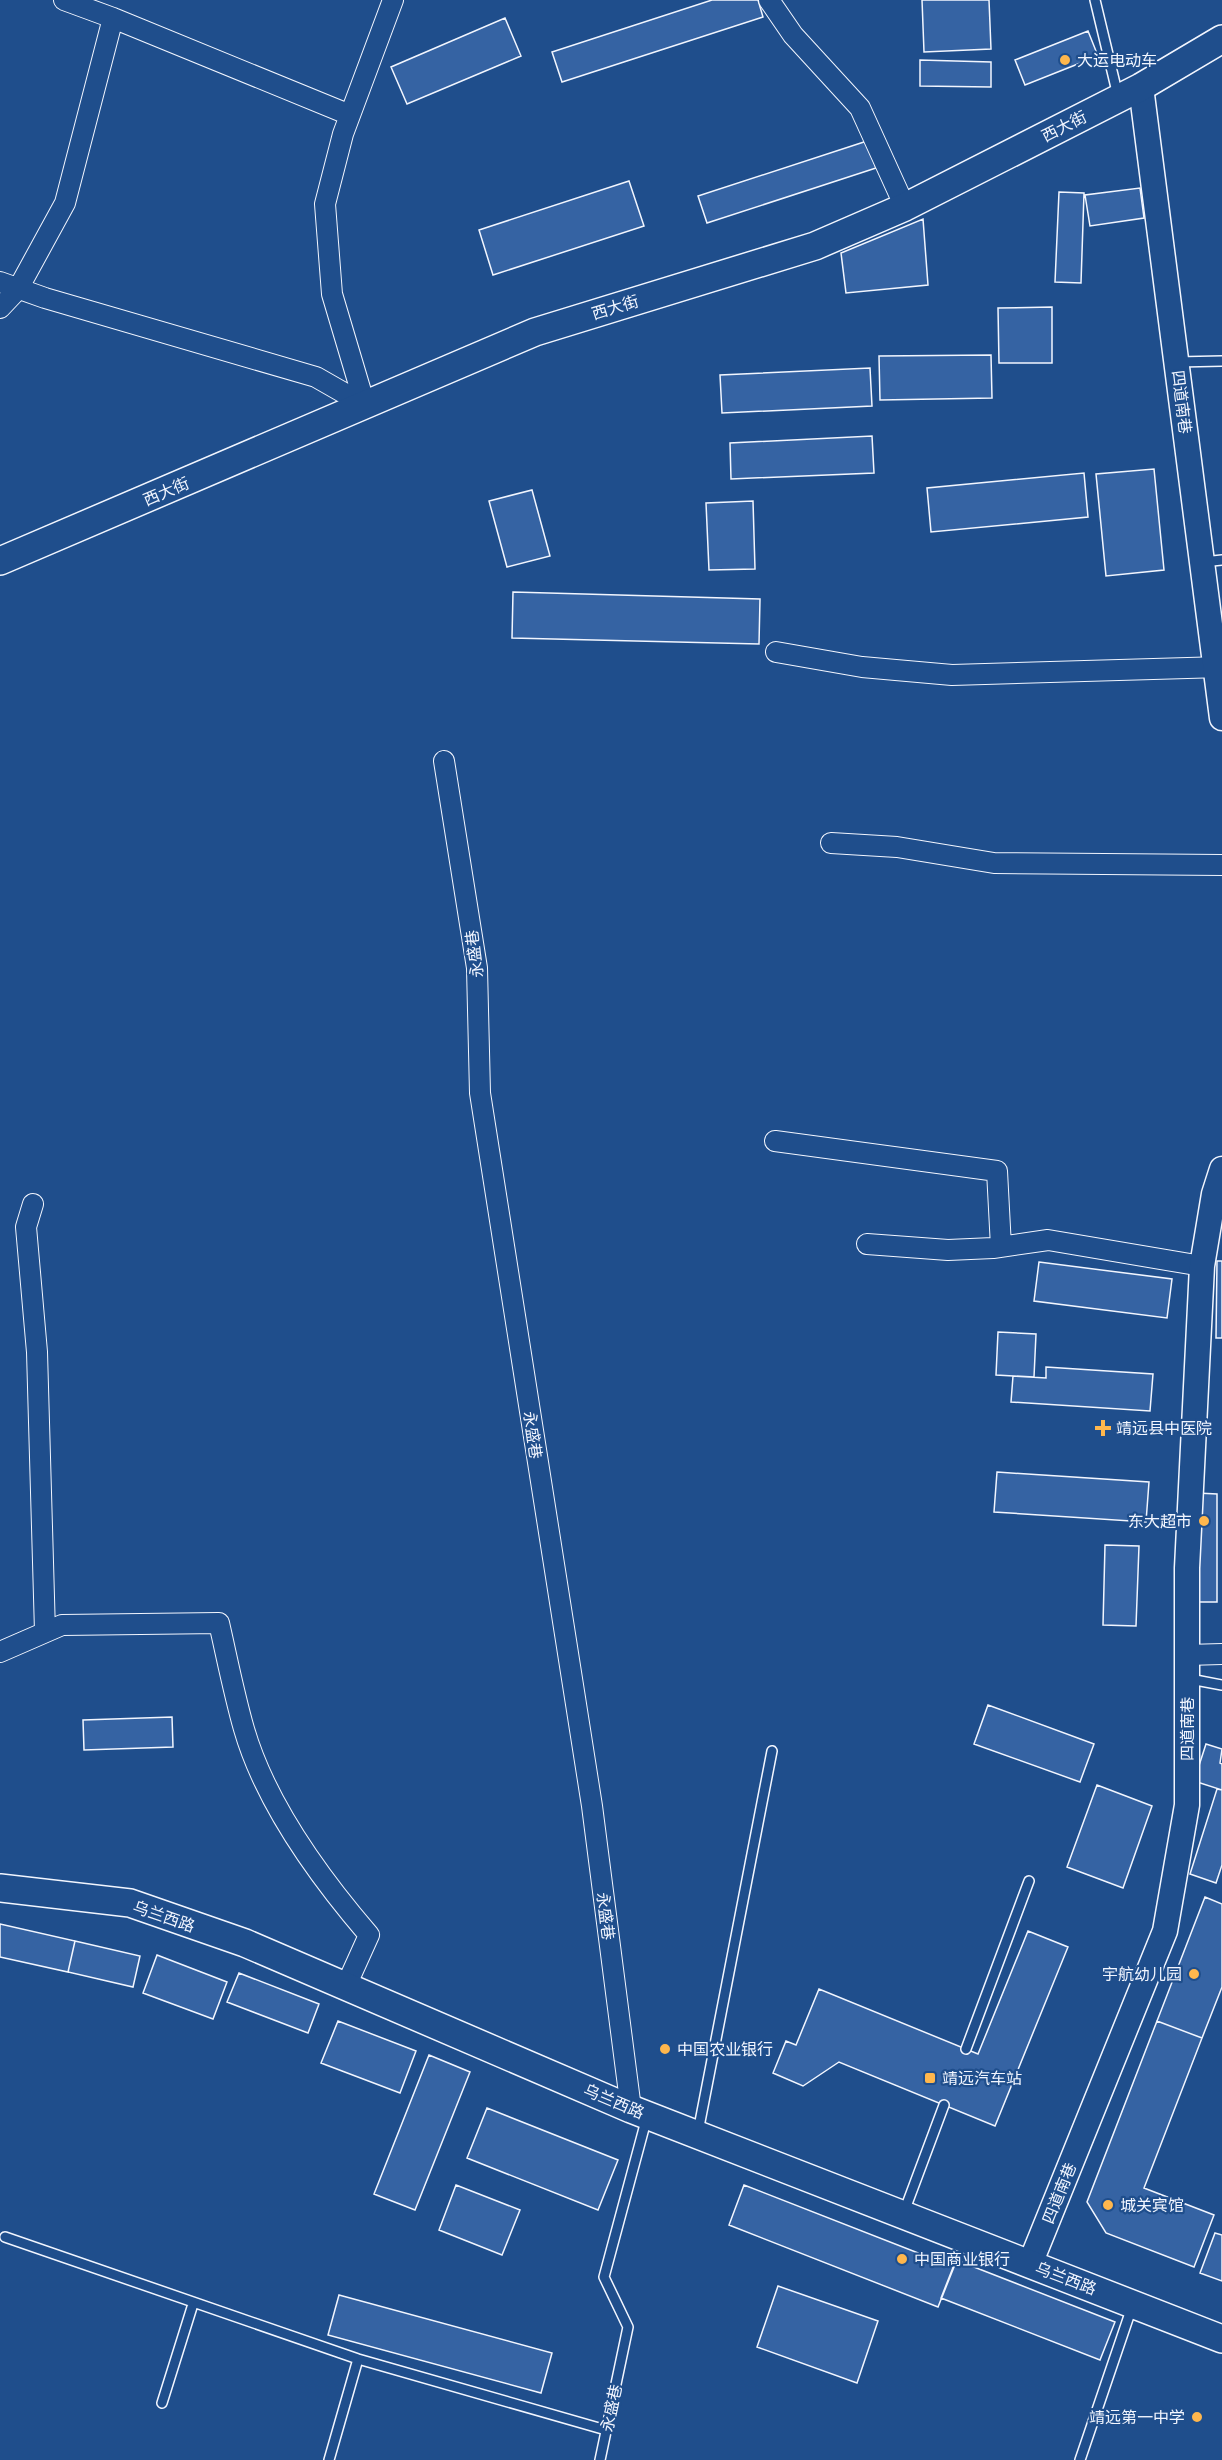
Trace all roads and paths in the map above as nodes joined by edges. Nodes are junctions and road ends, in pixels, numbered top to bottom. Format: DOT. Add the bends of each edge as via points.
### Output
graph roads {
  1 [pos="64,0"];
  2 [pos="393,0"];
  3 [pos="769,0"];
  4 [pos="1095,0"];
  5 [pos="113,18"];
  6 [pos="1222,39"];
  7 [pos="1130,92"];
  8 [pos="350,115"];
  9 [pos="905,207"];
  10 [pos="9,286"];
  11 [pos="0,308"];
  12 [pos="1222,361"];
  13 [pos="1177,362"];
  14 [pos="365,405"];
  15 [pos="0,561"];
  16 [pos="1213,561"];
  17 [pos="776,652"];
  18 [pos="1219,667"];
  19 [pos="1222,718"];
  20 [pos="444,761"];
  21 [pos="831,843"];
  22 [pos="1222,865"];
  23 [pos="775,1141"];
  24 [pos="1222,1169"];
  25 [pos="33,1204"];
  26 [pos="867,1244"];
  27 [pos="1000,1247"];
  28 [pos="1202,1266"];
  29 [pos="45,1632"];
  30 [pos="0,1652"];
  31 [pos="1222,1654"];
  32 [pos="1187,1655"];
  33 [pos="1187,1679"];
  34 [pos="1222,1685"];
  35 [pos="771,1751"];
  36 [pos="1029,1881"];
  37 [pos="0,1888"];
  38 [pos="346,1986"];
  39 [pos="966,2049"];
  40 [pos="944,2105"];
  41 [pos="639,2112"];
  42 [pos="697,2134"];
  43 [pos="903,2215"];
  44 [pos="5,2238"];
  45 [pos="1030,2264"];
  46 [pos="193,2304"];
  47 [pos="1133,2304"];
  48 [pos="1222,2339"];
  49 [pos="358,2359"];
  50 [pos="162,2403"];
  51 [pos="606,2430"];
  52 [pos="329,2460"];
  53 [pos="600,2460"];
  54 [pos="1080,2460"];
  1 -- 5 [label="street"];
  2 -- 8 [label="street"];
  3 -- 9 [label="street" via="793,35 860,108"];
  4 -- 7 [label="lane"];
  5 -- 8 [label="street"];
  5 -- 10 [label="street" via="65,203"];
  6 -- 7 [label="main road, 西大街"];
  7 -- 9 [label="main road, 西大街"];
  7 -- 13 [label="street, 四道南巷"];
  8 -- 14 [label="street" via="325,204 332,294"];
  9 -- 14 [label="main road, 西大街" via="815,246 535,332"];
  10 -- 11 [label="street"];
  10 -- 14 [label="street" via="316,377"];
  12 -- 13 [label="lane"];
  13 -- 16 [label="street, 四道南巷"];
  14 -- 15 [label="main road, 西大街"];
  16 -- 18 [label="street, 四道南巷"];
  17 -- 18 [label="street" via="862,667 952,675"];
  18 -- 19 [label="street, 四道南巷"];
  20 -- 41 [label="street, 永盛巷" via="477,968 480,1092"];
  21 -- 22 [label="street" via="897,847 994,863"];
  23 -- 27 [label="street" via="997,1171"];
  24 -- 28 [label="street, 四道南巷"];
  25 -- 29 [label="street" via="26,1227 37,1352"];
  26 -- 27 [label="street" via="948,1250"];
  27 -- 28 [label="street" via="1048,1240"];
  28 -- 32 [label="street, 四道南巷" via="1187,1568"];
  29 -- 30 [label="street"];
  29 -- 38 [label="street" via="62,1625 219,1623 244,1731 260,1769 304,1851 369,1935"];
  31 -- 32 [label="street"];
  32 -- 33 [label="street, 四道南巷"];
  33 -- 34 [label="lane"];
  33 -- 45 [label="street, 四道南巷" via="1187,1805 1165,1931"];
  35 -- 42 [label="lane"];
  36 -- 39 [label="lane"];
  37 -- 38 [label="main road, 乌兰西路" via="130,1903 244,1943"];
  38 -- 41 [label="main road, 乌兰西路"];
  40 -- 43 [label="lane"];
  41 -- 42 [label="main road, 乌兰西路"];
  41 -- 51 [label="lane, 永盛巷" via="604,2277 628,2327"];
  42 -- 43 [label="main road, 乌兰西路"];
  43 -- 45 [label="main road, 乌兰西路"];
  44 -- 46 [label="lane"];
  45 -- 47 [label="main road, 乌兰西路"];
  46 -- 49 [label="lane"];
  46 -- 50 [label="lane"];
  47 -- 48 [label="main road, 乌兰西路"];
  47 -- 54 [label="lane"];
  49 -- 51 [label="lane"];
  49 -- 52 [label="lane"];
  51 -- 53 [label="lane, 永盛巷"];
}
